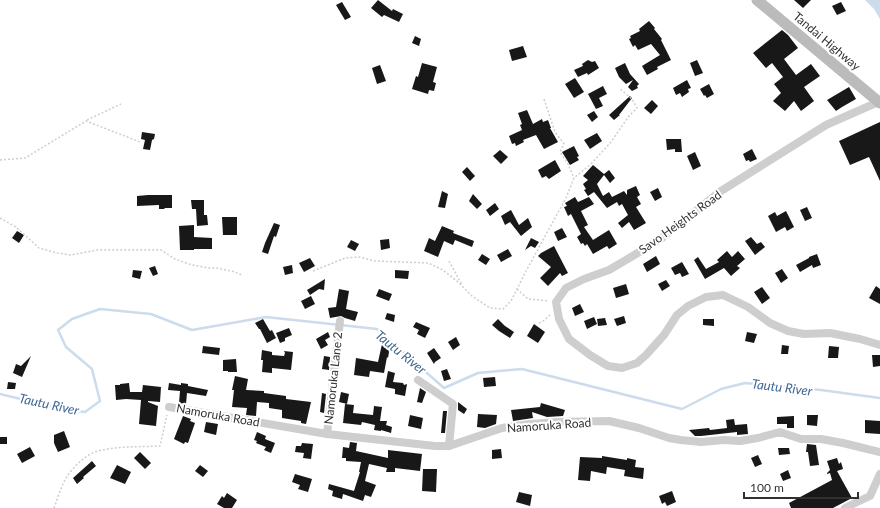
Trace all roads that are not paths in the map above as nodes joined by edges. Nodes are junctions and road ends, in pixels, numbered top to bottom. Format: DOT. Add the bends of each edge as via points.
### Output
graph roads {
  1 [pos="757,0"];
  2 [pos="879,102"];
  3 [pos="340,321"];
  4 [pos="880,345"];
  5 [pos="418,380"];
  6 [pos="169,407"];
  7 [pos="327,434"];
  8 [pos="449,446"];
  9 [pos="880,452"];
  10 [pos="880,474"];
  11 [pos="856,505"];
  12 [pos="845,508"];
  1 -- 2 [label="main road, Tandai Highway"];
  2 -- 4 [label="street, Savo Heights Road" via="826,125 721,191 643,250 609,270 566,288 557,305 559,319 569,338 608,366 622,368 637,363 646,355 677,315 688,306 706,298 723,295 748,307 770,324 788,331 804,334 830,333"];
  3 -- 7 [label="street, Namoruka Lane 2"];
  5 -- 8 [label="street" via="453,404"];
  6 -- 7 [label="street, Namoruka Road"];
  7 -- 8 [label="street, Namoruka Road"];
  8 -- 9 [label="street, Namoruka Road" via="502,428 556,422 608,421 681,440 740,441 780,432 801,439 821,439"];
  10 -- 11 [label="street" via="870,496"];
  11 -- 12 [label="street"];
}
